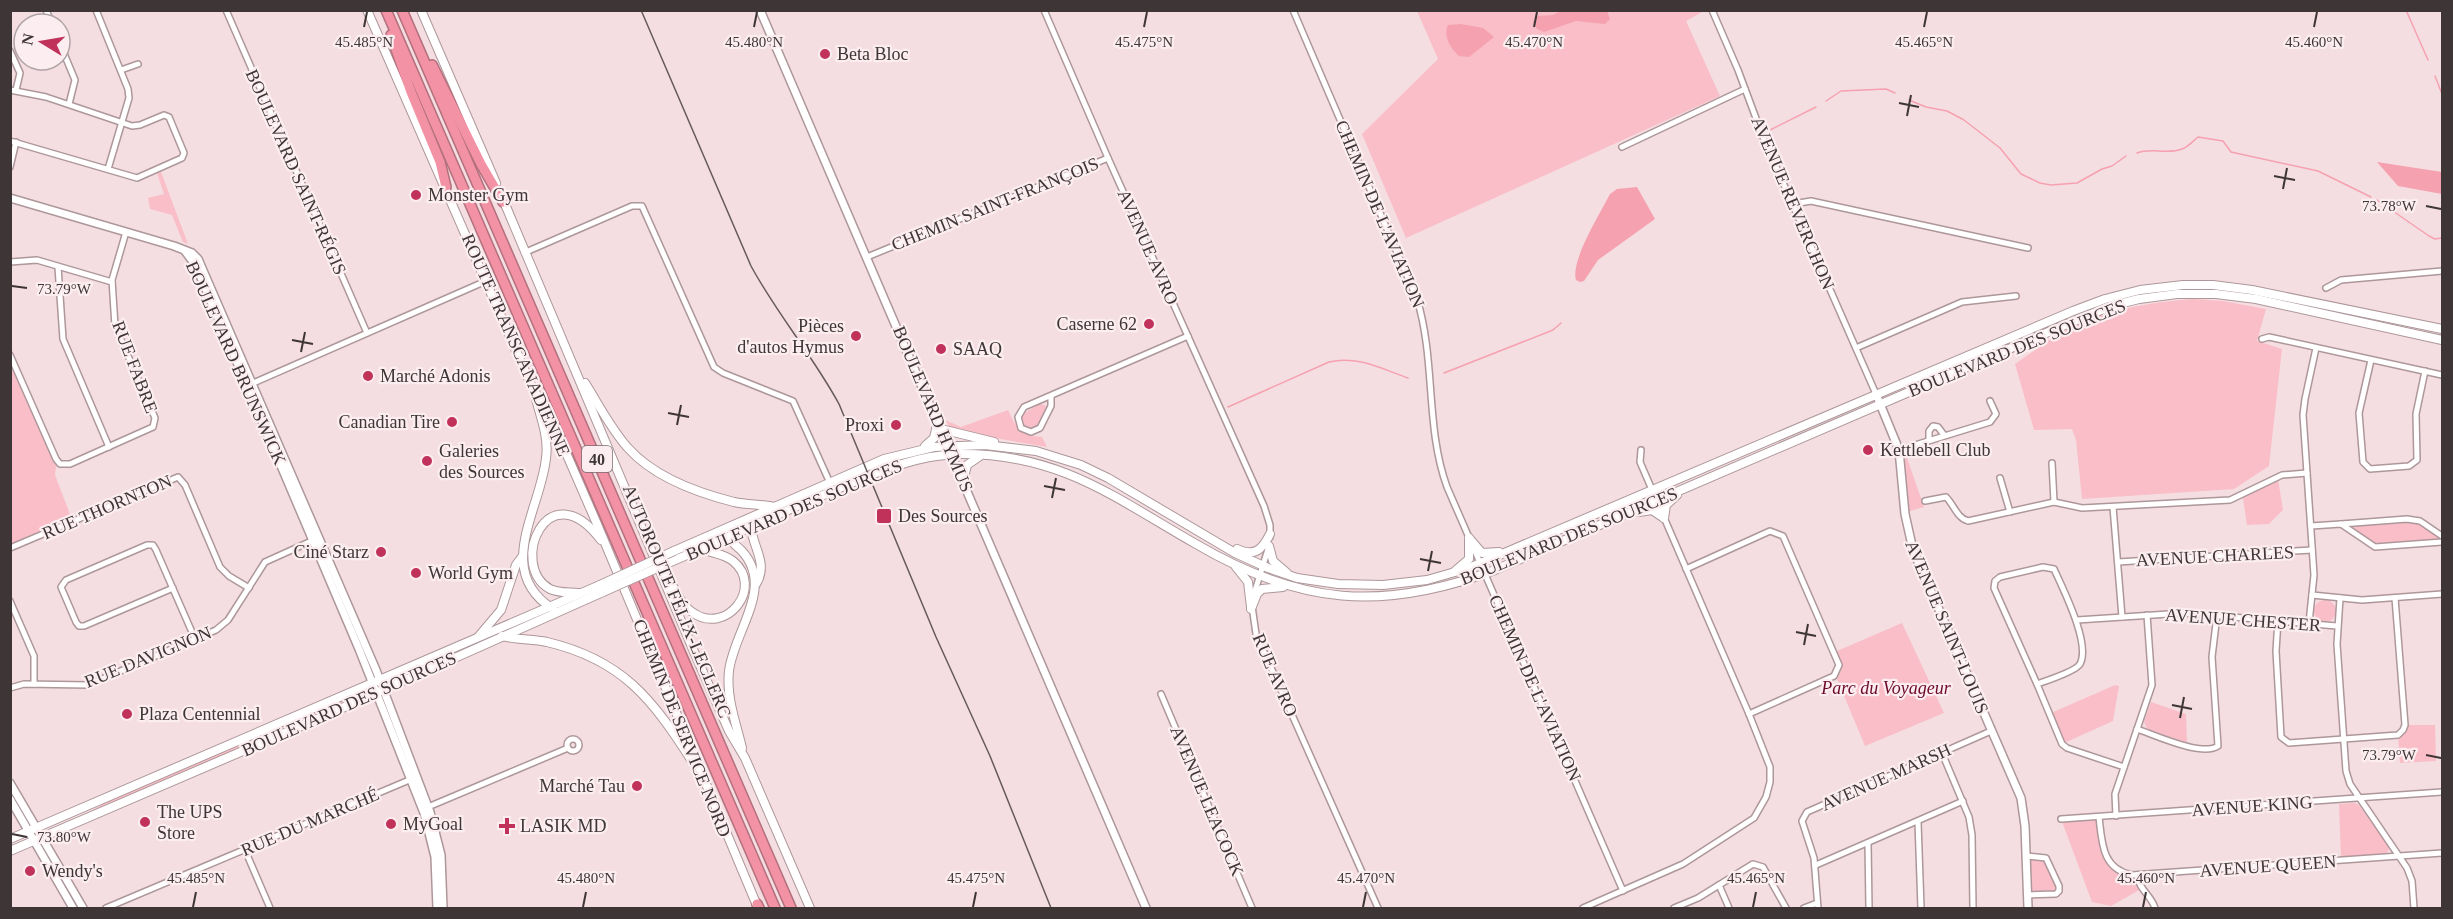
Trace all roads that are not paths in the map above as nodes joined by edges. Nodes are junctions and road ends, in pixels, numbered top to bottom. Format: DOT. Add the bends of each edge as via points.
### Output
graph roads {
  1 [pos="104,10"];
  2 [pos="226,10"];
  3 [pos="367,10"];
  4 [pos="385,10"];
  5 [pos="402,10"];
  6 [pos="421,10"];
  7 [pos="760,10"];
  8 [pos="1044,10"];
  9 [pos="1293,10"];
  10 [pos="1712,10"];
  11 [pos="97,12"];
  12 [pos="10,51"];
  13 [pos="138,64"];
  14 [pos="121,70"];
  15 [pos="72,72"];
  16 [pos="1744,89"];
  17 [pos="14,90"];
  18 [pos="69,104"];
  19 [pos="122,123"];
  20 [pos="13,142"];
  21 [pos="1622,147"];
  22 [pos="1108,158"];
  23 [pos="10,167"];
  24 [pos="108,169"];
  25 [pos="446,187"];
  26 [pos="10,198"];
  27 [pos="503,202"];
  28 [pos="1793,204"];
  29 [pos="126,232"];
  30 [pos="2028,248"];
  31 [pos="526,252"];
  32 [pos="867,256"];
  33 [pos="10,262"];
  34 [pos="58,267"];
  35 [pos="2442,271"];
  36 [pos="486,281"];
  37 [pos="112,282"];
  38 [pos="2326,288"];
  39 [pos="2016,296"];
  40 [pos="2442,329"];
  41 [pos="366,333"];
  42 [pos="1188,336"];
  43 [pos="2262,339"];
  44 [pos="2442,340"];
  45 [pos="1856,348"];
  46 [pos="2316,348"];
  47 [pos="10,355"];
  48 [pos="2370,360"];
  49 [pos="576,370"];
  50 [pos="2425,371"];
  51 [pos="2442,375"];
  52 [pos="249,384"];
  53 [pos="532,387"];
  54 [pos="1876,394"];
  55 [pos="1052,396"];
  56 [pos="1990,401"];
  57 [pos="1881,404"];
  58 [pos="940,425"];
  59 [pos="1944,435"];
  60 [pos="1929,440"];
  61 [pos="948,445"];
  62 [pos="109,447"];
  63 [pos="1010,447"];
  64 [pos="921,449"];
  65 [pos="1641,450"];
  66 [pos="1899,450"];
  67 [pos="952,454"];
  68 [pos="984,455"];
  69 [pos="2052,463"];
  70 [pos="2307,473"];
  71 [pos="2000,478"];
  72 [pos="963,481"];
  73 [pos="830,483"];
  74 [pos="1685,488"];
  75 [pos="1652,490"];
  76 [pos="1657,501"];
  77 [pos="1925,501"];
  78 [pos="2054,502"];
  79 [pos="777,507"];
  80 [pos="2113,507"];
  81 [pos="2010,512"];
  82 [pos="1623,515"];
  83 [pos="1664,518"];
  84 [pos="2341,524"];
  85 [pos="751,526"];
  86 [pos="2311,526"];
  87 [pos="717,533"];
  88 [pos="1202,534"];
  89 [pos="1270,534"];
  90 [pos="2442,536"];
  91 [pos="726,537"];
  92 [pos="1469,538"];
  93 [pos="315,539"];
  94 [pos="2442,542"];
  95 [pos="1269,546"];
  96 [pos="10,548"];
  97 [pos="606,548"];
  98 [pos="702,549"];
  99 [pos="1513,550"];
  100 [pos="2312,550"];
  101 [pos="676,555"];
  102 [pos="655,556"];
  103 [pos="522,557"];
  104 [pos="2118,562"];
  105 [pos="1234,564"];
  106 [pos="1480,564"];
  107 [pos="1262,566"];
  108 [pos="1686,569"];
  109 [pos="1452,573"];
  110 [pos="1485,574"];
  111 [pos="1258,576"];
  112 [pos="1290,576"];
  113 [pos="756,585"];
  114 [pos="173,588"];
  115 [pos="249,588"];
  116 [pos="601,588"];
  117 [pos="1296,588"];
  118 [pos="579,593"];
  119 [pos="2442,594"];
  120 [pos="2312,595"];
  121 [pos="2340,598"];
  122 [pos="2395,598"];
  123 [pos="10,601"];
  124 [pos="549,607"];
  125 [pos="1251,609"];
  126 [pos="558,612"];
  127 [pos="2147,615"];
  128 [pos="2217,615"];
  129 [pos="2122,617"];
  130 [pos="2077,620"];
  131 [pos="2278,621"];
  132 [pos="2309,623"];
  133 [pos="2337,626"];
  134 [pos="479,636"];
  135 [pos="502,636"];
  136 [pos="195,639"];
  137 [pos="376,681"];
  138 [pos="34,684"];
  139 [pos="2037,684"];
  140 [pos="10,688"];
  141 [pos="380,692"];
  142 [pos="1161,694"];
  143 [pos="1749,714"];
  144 [pos="2138,729"];
  145 [pos="1991,731"];
  146 [pos="2343,739"];
  147 [pos="568,748"];
  148 [pos="1942,753"];
  149 [pos="745,758"];
  150 [pos="2124,768"];
  151 [pos="701,775"];
  152 [pos="413,778"];
  153 [pos="11,784"];
  154 [pos="2442,792"];
  155 [pos="2359,798"];
  156 [pos="10,799"];
  157 [pos="1963,801"];
  158 [pos="428,807"];
  159 [pos="2116,816"];
  160 [pos="2099,817"];
  161 [pos="2061,819"];
  162 [pos="1917,822"];
  163 [pos="33,829"];
  164 [pos="10,839"];
  165 [pos="38,839"];
  166 [pos="1868,843"];
  167 [pos="245,850"];
  168 [pos="10,851"];
  169 [pos="2442,854"];
  170 [pos="2026,856"];
  171 [pos="2400,857"];
  172 [pos="1816,865"];
  173 [pos="2137,875"];
  174 [pos="1719,885"];
  175 [pos="1623,891"];
  176 [pos="2027,895"];
  177 [pos="1817,906"];
  178 [pos="70,907"];
  179 [pos="758,907"];
  180 [pos="84,909"];
  181 [pos="106,909"];
  182 [pos="270,909"];
  183 [pos="437,909"];
  184 [pos="443,909"];
  185 [pos="775,909"];
  186 [pos="791,909"];
  187 [pos="810,909"];
  188 [pos="1146,909"];
  189 [pos="1252,909"];
  190 [pos="1378,909"];
  191 [pos="1583,909"];
  192 [pos="1674,909"];
  193 [pos="1729,909"];
  194 [pos="1786,909"];
  195 [pos="1804,909"];
  196 [pos="1869,909"];
  197 [pos="1921,909"];
  198 [pos="1973,909"];
  199 [pos="2028,909"];
  200 [pos="2155,909"];
  201 [pos="2415,909"];
  1 -- 11 [label="street"];
  2 -- 41 [label="street, BOULEVARD SAINT-RÉGIS"];
  3 -- 25 [label="main road, ROUTE TRANSCANADIENNE"];
  4 -- 25 [label="highway"];
  4 -- 185 [label="highway, AUTOROUTE FÉLIX-LECLERC / 40"];
  5 -- 27 [label="highway"];
  5 -- 186 [label="highway, AUTOROUTE FÉLIX-LECLERC / 40"];
  6 -- 27 [label="main road"];
  7 -- 32 [label="street, BOULEVARD HYMUS"];
  8 -- 22 [label="street, CHEMIN SAINT-FRANÇOIS"];
  9 -- 92 [label="street, CHEMIN DE L'AVIATION" via="1415,291 1428,348 1436,450"];
  10 -- 16 [label="street, AVENUE REVERCHON"];
  11 -- 14 [label="street"];
  12 -- 17 [label="street" via="20,73"];
  13 -- 14 [label="street"];
  14 -- 19 [label="street" via="129,98"];
  15 -- 18 [label="street" via="75,80"];
  16 -- 21 [label="street"];
  16 -- 28 [label="street, AVENUE REVERCHON"];
  17 -- 18 [label="street"];
  18 -- 19 [label="street"];
  19 -- 24 [label="street"];
  19 -- 24 [label="street" via="140,125 169,117 184,153 182,158 140,177"];
  20 -- 23 [label="street"];
  20 -- 24 [label="street"];
  22 -- 32 [label="street, CHEMIN SAINT-FRANÇOIS"];
  22 -- 42 [label="street, AVENUE AVRO"];
  25 -- 36 [label="main road, ROUTE TRANSCANADIENNE"];
  26 -- 29 [label="street"];
  27 -- 31 [label="main road"];
  28 -- 30 [label="street" via="1814,202"];
  28 -- 45 [label="street, AVENUE REVERCHON"];
  29 -- 37 [label="street, RUE FABRE"];
  29 -- 52 [label="street, BOULEVARD BRUNSWICK" via="185,251 196,266"];
  31 -- 49 [label="main road"];
  31 -- 73 [label="street" via="627,208 642,206 714,367 793,401"];
  32 -- 58 [label="street, BOULEVARD HYMUS"];
  33 -- 34 [label="street" via="35,260"];
  34 -- 37 [label="street"];
  34 -- 62 [label="street" via="63,339"];
  35 -- 38 [label="street" via="2341,280"];
  36 -- 41 [label="street"];
  36 -- 53 [label="main road, ROUTE TRANSCANADIENNE"];
  37 -- 62 [label="street, RUE FABRE" via="116,328 155,422 149,429"];
  39 -- 45 [label="street" via="1962,302"];
  40 -- 54 [label="main road, BOULEVARD DES SOURCES" via="2244,288 2164,286 2083,306"];
  41 -- 52 [label="street"];
  42 -- 55 [label="street"];
  42 -- 89 [label="street, RUE AVRO" via="1264,506"];
  43 -- 46 [label="street" via="2269,337"];
  44 -- 57 [label="main road, BOULEVARD DES SOURCES" via="2250,298 2170,294 2111,306"];
  45 -- 54 [label="street, AVENUE REVERCHON"];
  46 -- 48 [label="street"];
  46 -- 70 [label="street" via="2304,407"];
  47 -- 62 [label="street, RUE FABRE" via="57,462 66,465"];
  48 -- 50 [label="street"];
  48 -- 50 [label="street" via="2359,415 2362,462 2370,469 2411,466 2417,460 2416,417"];
  49 -- 79 [label="main road" via="623,442 649,467 723,499"];
  49 -- 102 [label="main road"];
  50 -- 51 [label="street"];
  52 -- 93 [label="street, BOULEVARD BRUNSWICK"];
  53 -- 97 [label="main road, ROUTE TRANSCANADIENNE" via="550,416"];
  53 -- 103 [label="main road" via="547,453"];
  54 -- 57 [label="street, AVENUE SAINT-LOUIS"];
  54 -- 75 [label="main road, BOULEVARD DES SOURCES"];
  55 -- 55 [label="street" via="1023,408 1018,417 1021,428 1031,432 1040,428"];
  56 -- 59 [label="street" via="1996,410 1993,420"];
  57 -- 66 [label="street, AVENUE SAINT-LOUIS"];
  57 -- 74 [label="main road, BOULEVARD DES SOURCES"];
  58 -- 61 [label="street, BOULEVARD HYMUS"];
  58 -- 63 [label="main road"];
  58 -- 64 [label="main road" via="934,438"];
  59 -- 60 [label="street"];
  59 -- 60 [label="street" via="1933,426"];
  60 -- 66 [label="street"];
  61 -- 63 [label="main road, BOULEVARD DES SOURCES"];
  61 -- 64 [label="main road, BOULEVARD DES SOURCES"];
  61 -- 67 [label="street, BOULEVARD HYMUS"];
  63 -- 88 [label="main road, BOULEVARD DES SOURCES" via="1050,454 1086,467"];
  64 -- 73 [label="main road, BOULEVARD DES SOURCES" via="871,464"];
  65 -- 75 [label="street" via="1640,462"];
  66 -- 145 [label="street, AVENUE SAINT-LOUIS" via="1913,550"];
  67 -- 68 [label="main road, BOULEVARD DES SOURCES"];
  67 -- 72 [label="street, BOULEVARD HYMUS"];
  67 -- 85 [label="main road, BOULEVARD DES SOURCES" via="892,467"];
  68 -- 72 [label="main road" via="969,463"];
  68 -- 105 [label="main road, BOULEVARD DES SOURCES" via="1038,463 1083,478"];
  69 -- 78 [label="street"];
  70 -- 80 [label="street" via="2282,475 2230,500"];
  70 -- 86 [label="street"];
  71 -- 81 [label="street"];
  72 -- 188 [label="street, BOULEVARD HYMUS"];
  73 -- 79 [label="main road, BOULEVARD DES SOURCES"];
  74 -- 76 [label="main road, BOULEVARD DES SOURCES"];
  74 -- 83 [label="main road" via="1667,504"];
  75 -- 76 [label="street"];
  75 -- 99 [label="main road, BOULEVARD DES SOURCES"];
  76 -- 82 [label="main road, BOULEVARD DES SOURCES"];
  76 -- 83 [label="street"];
  77 -- 81 [label="street" via="1946,497 1959,516 1968,521"];
  78 -- 80 [label="street" via="2082,508"];
  78 -- 81 [label="street"];
  79 -- 87 [label="main road, BOULEVARD DES SOURCES"];
  80 -- 104 [label="street"];
  82 -- 83 [label="main road" via="1652,510"];
  82 -- 110 [label="main road, BOULEVARD DES SOURCES"];
  83 -- 108 [label="street"];
  84 -- 86 [label="street, AVENUE CHARLES"];
  84 -- 90 [label="street, AVENUE CHARLES" via="2407,519 2420,521"];
  84 -- 94 [label="street" via="2375,547"];
  85 -- 91 [label="main road, BOULEVARD DES SOURCES"];
  85 -- 113 [label="main road" via="762,565"];
  86 -- 100 [label="street"];
  87 -- 91 [label="main road"];
  87 -- 101 [label="main road, BOULEVARD DES SOURCES"];
  88 -- 89 [label="main road" via="1254,553 1262,549"];
  88 -- 107 [label="main road, BOULEVARD DES SOURCES"];
  89 -- 95 [label="street, RUE AVRO"];
  91 -- 98 [label="main road, BOULEVARD DES SOURCES"];
  91 -- 113 [label="main road" via="749,560"];
  92 -- 99 [label="main road" via="1484,554"];
  92 -- 106 [label="street, CHEMIN DE L'AVIATION"];
  92 -- 109 [label="main road" via="1469,559"];
  93 -- 115 [label="street, RUE DAVIGNON" via="268,560"];
  93 -- 137 [label="street, BOULEVARD BRUNSWICK"];
  95 -- 107 [label="street, RUE AVRO"];
  95 -- 112 [label="main road" via="1272,560"];
  96 -- 115 [label="street, RUE THORNTON" via="179,477 220,567"];
  97 -- 118 [label="main road" via="589,525 572,514 555,515 540,528 532,551 538,577 554,591"];
  97 -- 151 [label="main road, CHEMIN DE SERVICE NORD"];
  98 -- 101 [label="main road, BOULEVARD DES SOURCES"];
  98 -- 102 [label="main road" via="729,558 743,576 741,602 724,617 705,618 692,612"];
  99 -- 106 [label="main road, BOULEVARD DES SOURCES"];
  100 -- 104 [label="street, AVENUE CHARLES"];
  100 -- 120 [label="street"];
  101 -- 116 [label="main road, BOULEVARD DES SOURCES, bridge"];
  102 -- 149 [label="main road" via="729,731"];
  103 -- 124 [label="main road" via="528,583"];
  103 -- 134 [label="main road" via="501,610"];
  104 -- 129 [label="street"];
  105 -- 111 [label="main road, BOULEVARD DES SOURCES"];
  105 -- 125 [label="main road" via="1248,582"];
  106 -- 109 [label="main road, BOULEVARD DES SOURCES"];
  106 -- 110 [label="street, CHEMIN DE L'AVIATION"];
  107 -- 111 [label="street, RUE AVRO"];
  107 -- 112 [label="main road, BOULEVARD DES SOURCES"];
  108 -- 143 [label="street"];
  108 -- 143 [label="street" via="1770,531 1784,536 1839,665 1834,676"];
  109 -- 112 [label="main road, BOULEVARD DES SOURCES" via="1414,582 1368,585"];
  110 -- 117 [label="main road, BOULEVARD DES SOURCES" via="1431,590 1388,597 1342,596"];
  110 -- 175 [label="street, CHEMIN DE L'AVIATION"];
  111 -- 117 [label="main road, BOULEVARD DES SOURCES"];
  111 -- 125 [label="street, RUE AVRO"];
  113 -- 149 [label="main road" via="729,676 730,700"];
  114 -- 114 [label="street" via="151,545 66,580 61,586 76,622 82,626"];
  114 -- 136 [label="street"];
  115 -- 136 [label="street, RUE DAVIGNON" via="224,625"];
  116 -- 118 [label="main road, BOULEVARD DES SOURCES"];
  116 -- 126 [label="main road, BOULEVARD DES SOURCES"];
  117 -- 125 [label="main road" via="1263,589"];
  118 -- 124 [label="main road, BOULEVARD DES SOURCES"];
  119 -- 122 [label="street, AVENUE CHESTER"];
  120 -- 121 [label="street, AVENUE CHESTER"];
  120 -- 132 [label="street"];
  121 -- 122 [label="street, AVENUE CHESTER"];
  121 -- 133 [label="street"];
  122 -- 146 [label="street" via="2403,730 2398,735"];
  123 -- 138 [label="street" via="34,656"];
  124 -- 126 [label="main road"];
  124 -- 134 [label="main road, BOULEVARD DES SOURCES"];
  125 -- 190 [label="street, RUE AVRO" via="1256,634"];
  126 -- 135 [label="main road, BOULEVARD DES SOURCES"];
  127 -- 128 [label="street, AVENUE CHESTER"];
  127 -- 129 [label="street, AVENUE CHESTER"];
  127 -- 144 [label="street" via="2152,685"];
  128 -- 131 [label="street, AVENUE CHESTER"];
  128 -- 144 [label="street" via="2212,657 2218,746 2196,748"];
  129 -- 130 [label="street, AVENUE CHESTER"];
  130 -- 139 [label="street" via="2080,664"];
  130 -- 139 [label="street" via="2054,569 2043,567 1995,581 1994,588"];
  131 -- 132 [label="street, AVENUE CHESTER"];
  131 -- 146 [label="street" via="2276,651 2282,737 2289,743"];
  132 -- 133 [label="street, AVENUE CHESTER"];
  133 -- 146 [label="street"];
  134 -- 137 [label="main road, BOULEVARD DES SOURCES"];
  135 -- 141 [label="main road, BOULEVARD DES SOURCES"];
  135 -- 151 [label="main road" via="551,643 623,675 658,711"];
  136 -- 138 [label="street, RUE DAVIGNON" via="88,685"];
  137 -- 141 [label="street, BOULEVARD BRUNSWICK"];
  137 -- 163 [label="main road, BOULEVARD DES SOURCES"];
  138 -- 140 [label="street, RUE DAVIGNON"];
  139 -- 150 [label="street" via="2062,744"];
  141 -- 152 [label="street, BOULEVARD BRUNSWICK"];
  141 -- 165 [label="main road, BOULEVARD DES SOURCES"];
  142 -- 189 [label="street, AVENUE LEACOCK"];
  143 -- 175 [label="street" via="1770,767 1770,782 1761,809 1754,818 1683,864"];
  144 -- 150 [label="street"];
  145 -- 148 [label="street, AVENUE MARSH"];
  145 -- 170 [label="street, AVENUE SAINT-LOUIS" via="2021,798"];
  146 -- 155 [label="street" via="2346,771"];
  147 -- 158 [label="street"];
  148 -- 157 [label="street"];
  148 -- 172 [label="street, AVENUE MARSH" via="1807,812 1802,821"];
  149 -- 187 [label="main road"];
  150 -- 159 [label="street" via="2115,794"];
  151 -- 179 [label="main road, CHEMIN DE SERVICE NORD"];
  152 -- 158 [label="street, BOULEVARD BRUNSWICK"];
  152 -- 167 [label="street, RUE DU MARCHÉ"];
  152 -- 183 [label="street, BOULEVARD BRUNSWICK" via="434,848"];
  153 -- 163 [label="street"];
  154 -- 155 [label="street, AVENUE KING"];
  155 -- 159 [label="street, AVENUE KING"];
  155 -- 171 [label="street"];
  156 -- 163 [label="street"];
  157 -- 162 [label="street"];
  157 -- 198 [label="street" via="1972,835"];
  158 -- 184 [label="street, BOULEVARD BRUNSWICK" via="440,849"];
  159 -- 160 [label="street, AVENUE KING"];
  160 -- 161 [label="street, AVENUE KING"];
  160 -- 173 [label="street, AVENUE QUEEN" via="2107,861 2122,873"];
  162 -- 166 [label="street"];
  162 -- 197 [label="street"];
  163 -- 164 [label="main road, BOULEVARD DES SOURCES"];
  163 -- 165 [label="street"];
  165 -- 168 [label="main road, BOULEVARD DES SOURCES"];
  165 -- 178 [label="street"];
  165 -- 180 [label="street"];
  166 -- 172 [label="street"];
  166 -- 196 [label="street"];
  167 -- 181 [label="street, RUE DU MARCHÉ"];
  167 -- 182 [label="street"];
  169 -- 171 [label="street, AVENUE QUEEN"];
  170 -- 176 [label="street, AVENUE SAINT-LOUIS"];
  170 -- 176 [label="street" via="2046,858 2059,886 2056,894"];
  171 -- 173 [label="street, AVENUE QUEEN"];
  171 -- 201 [label="street" via="2412,881"];
  172 -- 177 [label="street, AVENUE MARSH"];
  173 -- 200 [label="street" via="2141,890"];
  174 -- 192 [label="street"];
  174 -- 193 [label="street"];
  174 -- 194 [label="street" via="1757,864 1763,867"];
  175 -- 191 [label="street"];
  176 -- 199 [label="street, AVENUE SAINT-LOUIS"];
  177 -- 195 [label="street"];
}
